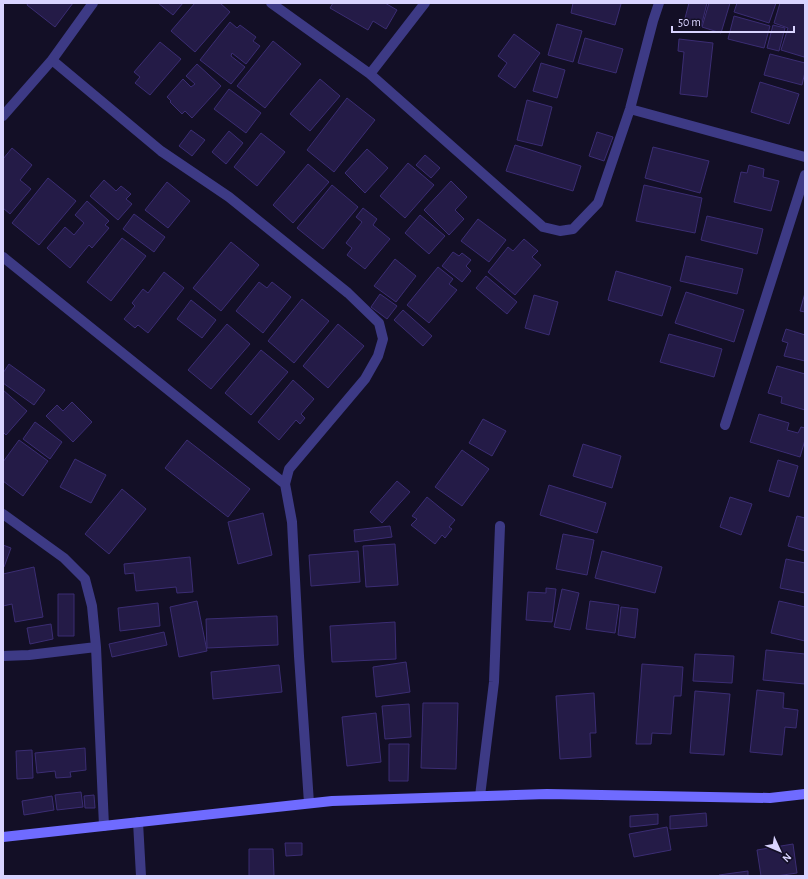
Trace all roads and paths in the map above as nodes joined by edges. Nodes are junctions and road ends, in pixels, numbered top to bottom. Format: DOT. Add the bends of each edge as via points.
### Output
graph roads {
  1 [pos="93,3"];
  2 [pos="271,3"];
  3 [pos="425,3"];
  4 [pos="659,3"];
  5 [pos="52,60"];
  6 [pos="370,74"];
  7 [pos="630,109"];
  8 [pos="3,116"];
  9 [pos="805,157"];
  10 [pos="805,175"];
  11 [pos="3,257"];
  12 [pos="725,425"];
  13 [pos="285,484"];
  14 [pos="3,514"];
  15 [pos="500,526"];
  16 [pos="96,647"];
  17 [pos="3,656"];
  18 [pos="805,794"];
  19 [pos="480,796"];
  20 [pos="310,803"];
  21 [pos="138,822"];
  22 [pos="104,826"];
  23 [pos="3,837"];
  24 [pos="141,876"];
  1 -- 5 [label="street"];
  2 -- 6 [label="street"];
  3 -- 6 [label="street"];
  4 -- 7 [label="street"];
  5 -- 8 [label="street"];
  5 -- 13 [label="street" via="161,151 229,197 348,293 379,323 383,339 378,356 365,379 289,469"];
  6 -- 7 [label="street" via="543,227 560,231 573,229 598,203"];
  7 -- 9 [label="street"];
  10 -- 12 [label="street"];
  11 -- 13 [label="street"];
  13 -- 20 [label="street" via="292,522"];
  14 -- 16 [label="street" via="64,558 85,579 92,606"];
  15 -- 19 [label="street" via="494,682"];
  16 -- 17 [label="street"];
  16 -- 22 [label="street"];
  18 -- 19 [label="street" via="770,798 547,794"];
  19 -- 20 [label="street"];
  20 -- 21 [label="street"];
  21 -- 22 [label="street"];
  21 -- 24 [label="street"];
  22 -- 23 [label="street"];
}
